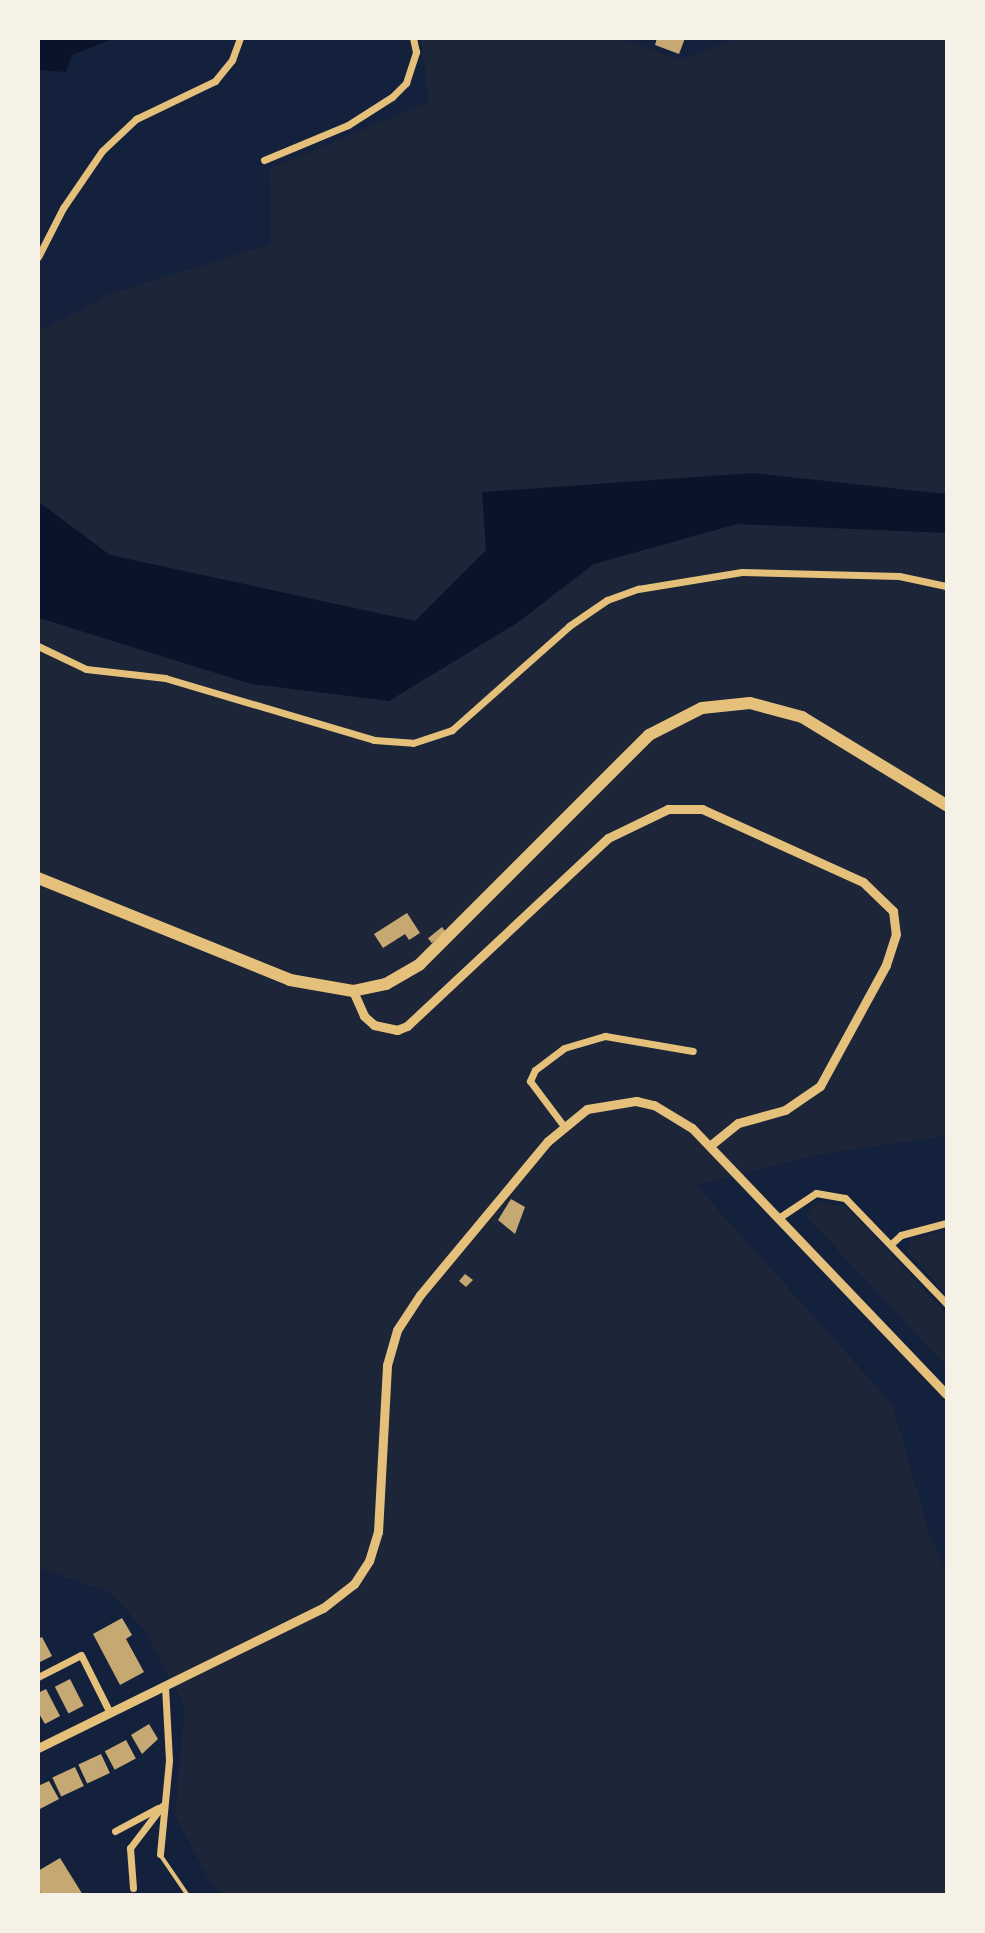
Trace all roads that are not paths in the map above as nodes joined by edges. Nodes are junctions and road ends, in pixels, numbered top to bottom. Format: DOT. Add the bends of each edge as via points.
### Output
graph roads {
  1 [pos="240,38"];
  2 [pos="413,38"];
  3 [pos="264,160"];
  4 [pos="38,257"];
  5 [pos="947,586"];
  6 [pos="38,646"];
  7 [pos="947,805"];
  8 [pos="38,878"];
  9 [pos="353,991"];
  10 [pos="693,1051"];
  11 [pos="564,1125"];
  12 [pos="712,1144"];
  13 [pos="780,1217"];
  14 [pos="947,1223"];
  15 [pos="891,1244"];
  16 [pos="947,1303"];
  17 [pos="947,1394"];
  18 [pos="38,1677"];
  19 [pos="165,1686"];
  20 [pos="110,1713"];
  21 [pos="38,1748"];
  22 [pos="162,1805"];
  23 [pos="115,1831"];
  24 [pos="160,1854"];
  25 [pos="134,1888"];
  26 [pos="188,1895"];
  1 -- 4 [label="street" via="232,60 215,81 136,119 102,151 63,208"];
  2 -- 3 [label="street" via="415,52 406,83 392,97 348,125"];
  5 -- 6 [label="street" via="899,576 742,572 638,589 607,600 569,626 452,730 413,743 374,740 165,678 86,669"];
  7 -- 9 [label="main road" via="803,717 750,703 702,708 676,718 642,741 420,964 386,984"];
  8 -- 9 [label="main road" via="268,973 321,988"];
  9 -- 12 [label="street" via="360,1009 374,1025 397,1030 407,1026 608,838 668,809 702,808 863,882 893,911 896,934 886,965 820,1086 785,1110 738,1123"];
  10 -- 11 [label="street" via="605,1036 564,1048 535,1070 530,1081"];
  11 -- 12 [label="street" via="602,1104 636,1101 671,1113"];
  11 -- 19 [label="street" via="420,1295 397,1329 387,1365 378,1532 369,1561 354,1584 323,1608"];
  12 -- 13 [label="street"];
  13 -- 15 [label="street" via="808,1196 838,1195 852,1203"];
  13 -- 17 [label="street"];
  14 -- 15 [label="street" via="901,1235"];
  15 -- 16 [label="street"];
  18 -- 20 [label="street" via="81,1656"];
  19 -- 20 [label="street"];
  19 -- 22 [label="street" via="169,1760"];
  20 -- 21 [label="street"];
  22 -- 23 [label="street"];
  22 -- 24 [label="street"];
  22 -- 25 [label="street" via="130,1848"];
  24 -- 26 [label="lane"];
}
